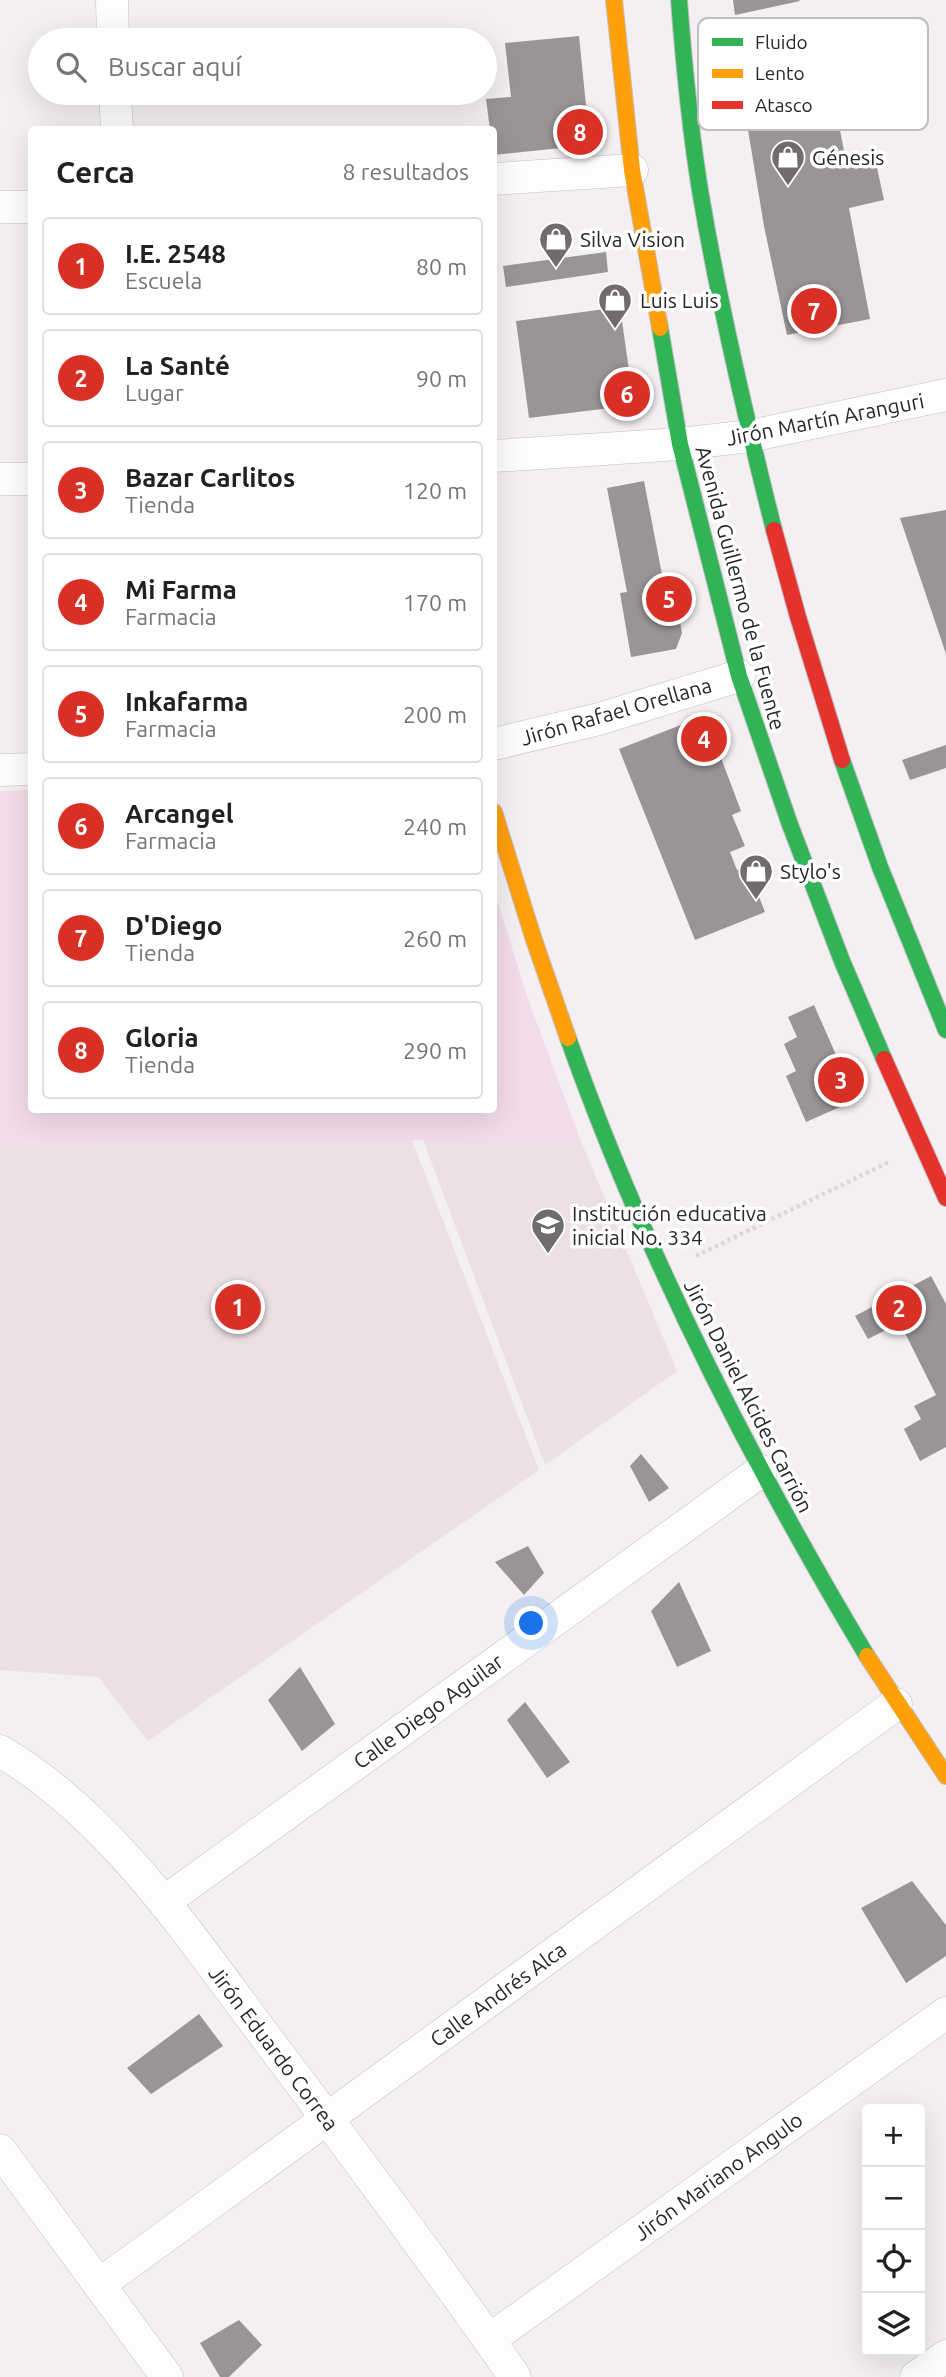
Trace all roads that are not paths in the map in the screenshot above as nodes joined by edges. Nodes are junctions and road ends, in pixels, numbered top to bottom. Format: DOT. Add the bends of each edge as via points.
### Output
graph roads {
  1 [pos="112,0"];
  2 [pos="614,0"];
  3 [pos="679,0"];
  4 [pos="113,28"];
  5 [pos="116,105"];
  6 [pos="117,126"];
  7 [pos="632,170"];
  8 [pos="497,179"];
  9 [pos="0,207"];
  10 [pos="28,207"];
  11 [pos="946,395"];
  12 [pos="750,436"];
  13 [pos="680,444"];
  14 [pos="497,456"];
  15 [pos="0,479"];
  16 [pos="28,479"];
  17 [pos="739,676"];
  18 [pos="497,743"];
  19 [pos="28,769"];
  20 [pos="0,770"];
  21 [pos="497,821"];
  22 [pos="946,1030"];
  23 [pos="946,1198"];
  24 [pos="761,1471"];
  25 [pos="896,1704"];
  26 [pos="0,1751"];
  27 [pos="946,1776"];
  28 [pos="164,1902"];
  29 [pos="946,2013"];
  30 [pos="327,2119"];
  31 [pos="0,2150"];
  32 [pos="100,2284"];
  33 [pos="489,2340"];
  34 [pos="946,2356"];
  35 [pos="167,2377"];
  36 [pos="515,2377"];
  37 [pos="916,2377"];
  1 -- 4 [label="street"];
  2 -- 7 [label="main road, Avenida Guillermo de la Fuente"];
  3 -- 12 [label="main road" via="705,222"];
  5 -- 6 [label="street"];
  7 -- 8 [label="street"];
  7 -- 13 [label="main road, Avenida Guillermo de la Fuente"];
  9 -- 10 [label="street"];
  11 -- 12 [label="street, Jirón Martín Aranguri"];
  12 -- 13 [label="street, Jirón Martín Aranguri"];
  12 -- 22 [label="main road" via="798,624 832,733"];
  13 -- 14 [label="street, Jirón Martín Aranguri"];
  13 -- 17 [label="main road, Avenida Guillermo de la Fuente"];
  15 -- 16 [label="street"];
  17 -- 18 [label="street, Jirón Rafael Orellana" via="599,719"];
  17 -- 23 [label="main road, Avenida Guillermo de la Fuente" via="842,961"];
  19 -- 20 [label="street"];
  21 -- 24 [label="main road, Jirón Daniel Alcides Carrión" via="556,1007 605,1138 705,1362"];
  24 -- 25 [label="main road, Jirón Daniel Alcides Carrión"];
  24 -- 28 [label="street, Calle Diego Aguilar"];
  25 -- 27 [label="main road, Jirón Daniel Alcides Carrión"];
  25 -- 30 [label="street, Calle Andrés Alca"];
  26 -- 28 [label="street, Jirón Eduardo Correa" via="78,1808"];
  28 -- 30 [label="street, Jirón Eduardo Correa"];
  29 -- 33 [label="street, Jirón Mariano Angulo"];
  30 -- 32 [label="street, Calle Andrés Alca"];
  30 -- 33 [label="street, Jirón Eduardo Correa"];
  31 -- 32 [label="street"];
  32 -- 35 [label="street"];
  33 -- 36 [label="street, Jirón Eduardo Correa"];
  34 -- 37 [label="street"];
}
